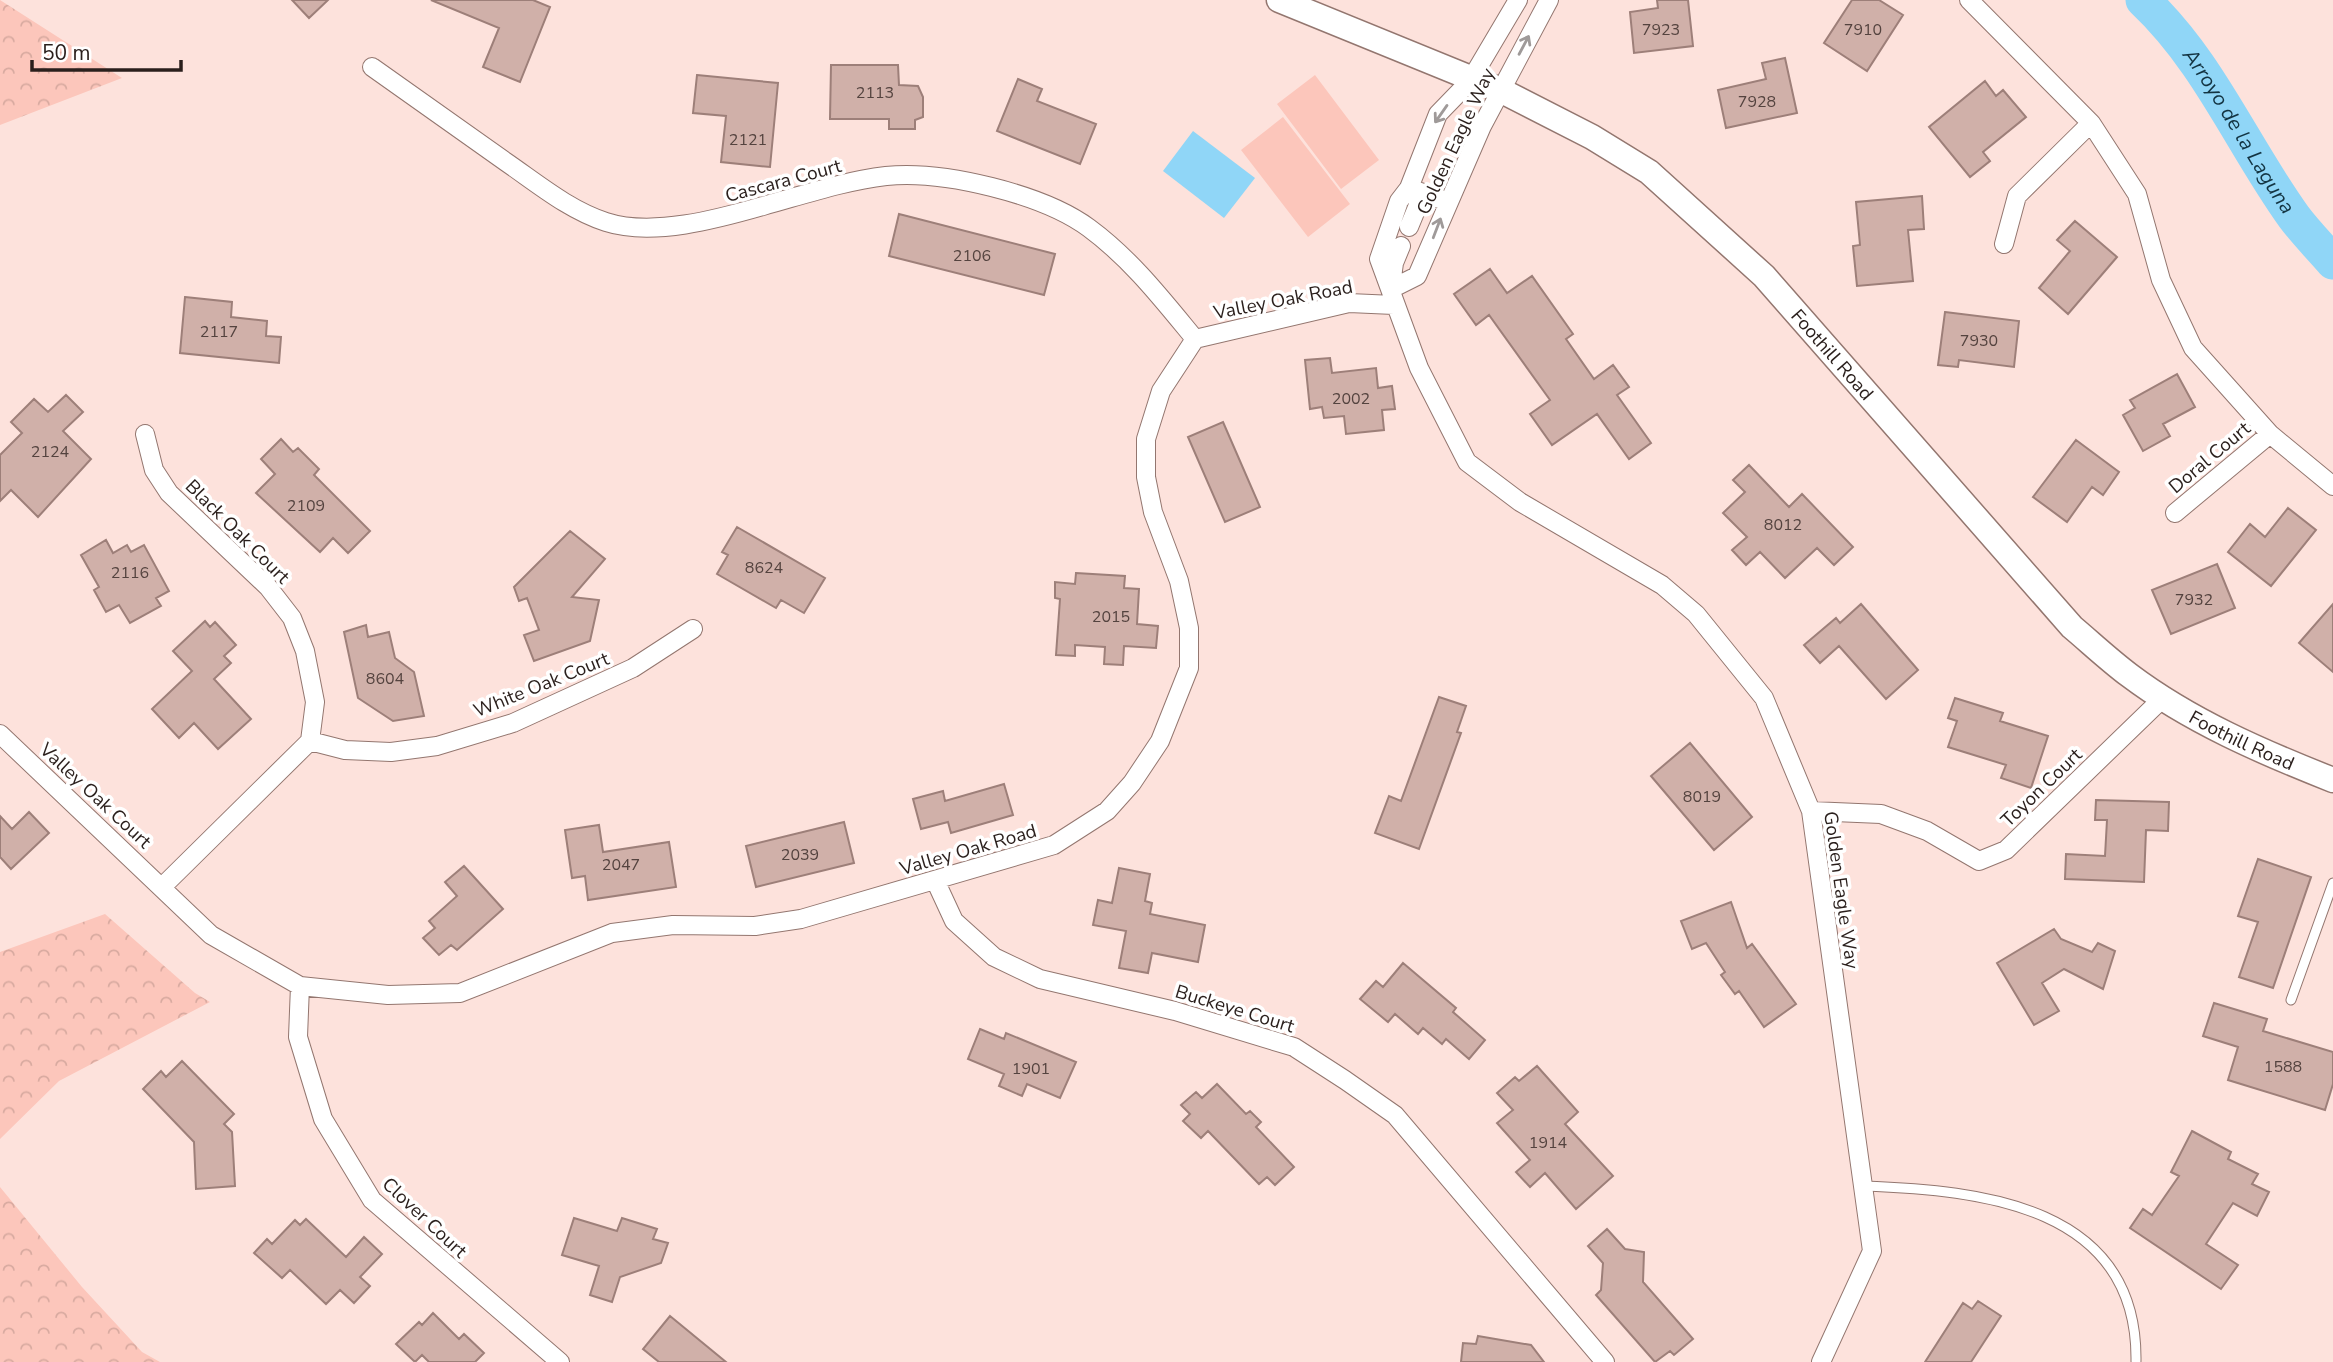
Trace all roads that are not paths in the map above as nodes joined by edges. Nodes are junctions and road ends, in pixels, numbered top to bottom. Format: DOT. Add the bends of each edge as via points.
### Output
graph roads {
  1 [pos="1279,0"];
  2 [pos="1518,0"];
  3 [pos="1549,0"];
  4 [pos="1969,0"];
  5 [pos="372,67"];
  6 [pos="1470,80"];
  7 [pos="1500,90"];
  8 [pos="2091,123"];
  9 [pos="1416,191"];
  10 [pos="1448,202"];
  11 [pos="1409,227"];
  12 [pos="2004,244"];
  13 [pos="1401,246"];
  14 [pos="1393,297"];
  15 [pos="1195,339"];
  16 [pos="145,434"];
  17 [pos="2270,434"];
  18 [pos="2333,486"];
  19 [pos="2175,513"];
  20 [pos="693,629"];
  21 [pos="2164,697"];
  22 [pos="0,734"];
  23 [pos="310,741"];
  24 [pos="2333,780"];
  25 [pos="1811,811"];
  26 [pos="935,880"];
  27 [pos="2333,883"];
  28 [pos="163,886"];
  29 [pos="300,986"];
  30 [pos="2291,1000"];
  31 [pos="1863,1186"];
  32 [pos="2136,1361"];
  33 [pos="560,1362"];
  34 [pos="1605,1362"];
  35 [pos="1821,1362"];
  1 -- 6 [label="main road, Foothill Road"];
  2 -- 6 [label="street, Golden Eagle Way"];
  7 -- 3 [label="street, Golden Eagle Way, one-way"];
  4 -- 8 [label="street"];
  5 -- 15 [label="street, Cascara Court" via="561,201 607,223 667,228 715,220 887,176 936,177 1002,190 1087,227 1143,275"];
  6 -- 7 [label="main road, Foothill Road"];
  6 -- 9 [label="street, Golden Eagle Way, one-way" via="1438,114"];
  7 -- 10 [label="street, Golden Eagle Way"];
  7 -- 21 [label="main road, Foothill Road" via="1649,172 1708,223 1764,276 2072,627 2130,676"];
  8 -- 12 [label="street" via="2017,196"];
  8 -- 17 [label="street" via="2137,194 2161,280 2193,348"];
  9 -- 10 [label="street"];
  9 -- 11 [label="street, Golden Eagle Way"];
  9 -- 14 [label="street, Golden Eagle Way" via="1399,201 1379,259"];
  14 -- 10 [label="street, Golden Eagle Way, one-way" via="1417,276"];
  13 -- 14 [label="street" via="1394,263"];
  14 -- 15 [label="street, Valley Oak Road"];
  14 -- 25 [label="street, Golden Eagle Way" via="1419,368 1467,462 1520,502 1662,585 1696,614 1764,698"];
  15 -- 26 [label="street, Valley Oak Road" via="1161,391 1146,439 1146,477 1153,512 1179,581 1189,628 1189,668 1160,741 1107,811 1054,845"];
  16 -- 23 [label="street, Black Oak Court" via="154,470 170,493 268,587 292,618 305,651 315,702"];
  17 -- 18 [label="street"];
  17 -- 19 [label="street, Doral Court"];
  20 -- 23 [label="street, White Oak Court" via="621,674 513,723 437,746 391,752 345,750"];
  21 -- 24 [label="main road, Foothill Road" via="2231,737"];
  21 -- 25 [label="street, Toyon Court" via="2006,849 1979,861 1927,831 1881,814"];
  22 -- 28 [label="street, Valley Oak Court"];
  23 -- 28 [label="street"];
  25 -- 31 [label="street, Golden Eagle Way"];
  26 -- 29 [label="street, Valley Oak Road" via="802,919 755,926 673,925 612,933 460,993 388,995"];
  26 -- 34 [label="street, Buckeye Court" via="954,920 994,957 1040,979 1175,1011 1282,1043 1395,1115"];
  27 -- 30 [label="lane"];
  28 -- 29 [label="street, Valley Oak Road" via="211,934"];
  29 -- 33 [label="street, Clover Court" via="298,1037 323,1119 372,1200"];
  31 -- 32 [label="lane" via="1933,1188 1996,1198 2062,1223 2112,1268 2129,1300"];
  31 -- 35 [label="street, Golden Eagle Way" via="1872,1251"];
}
